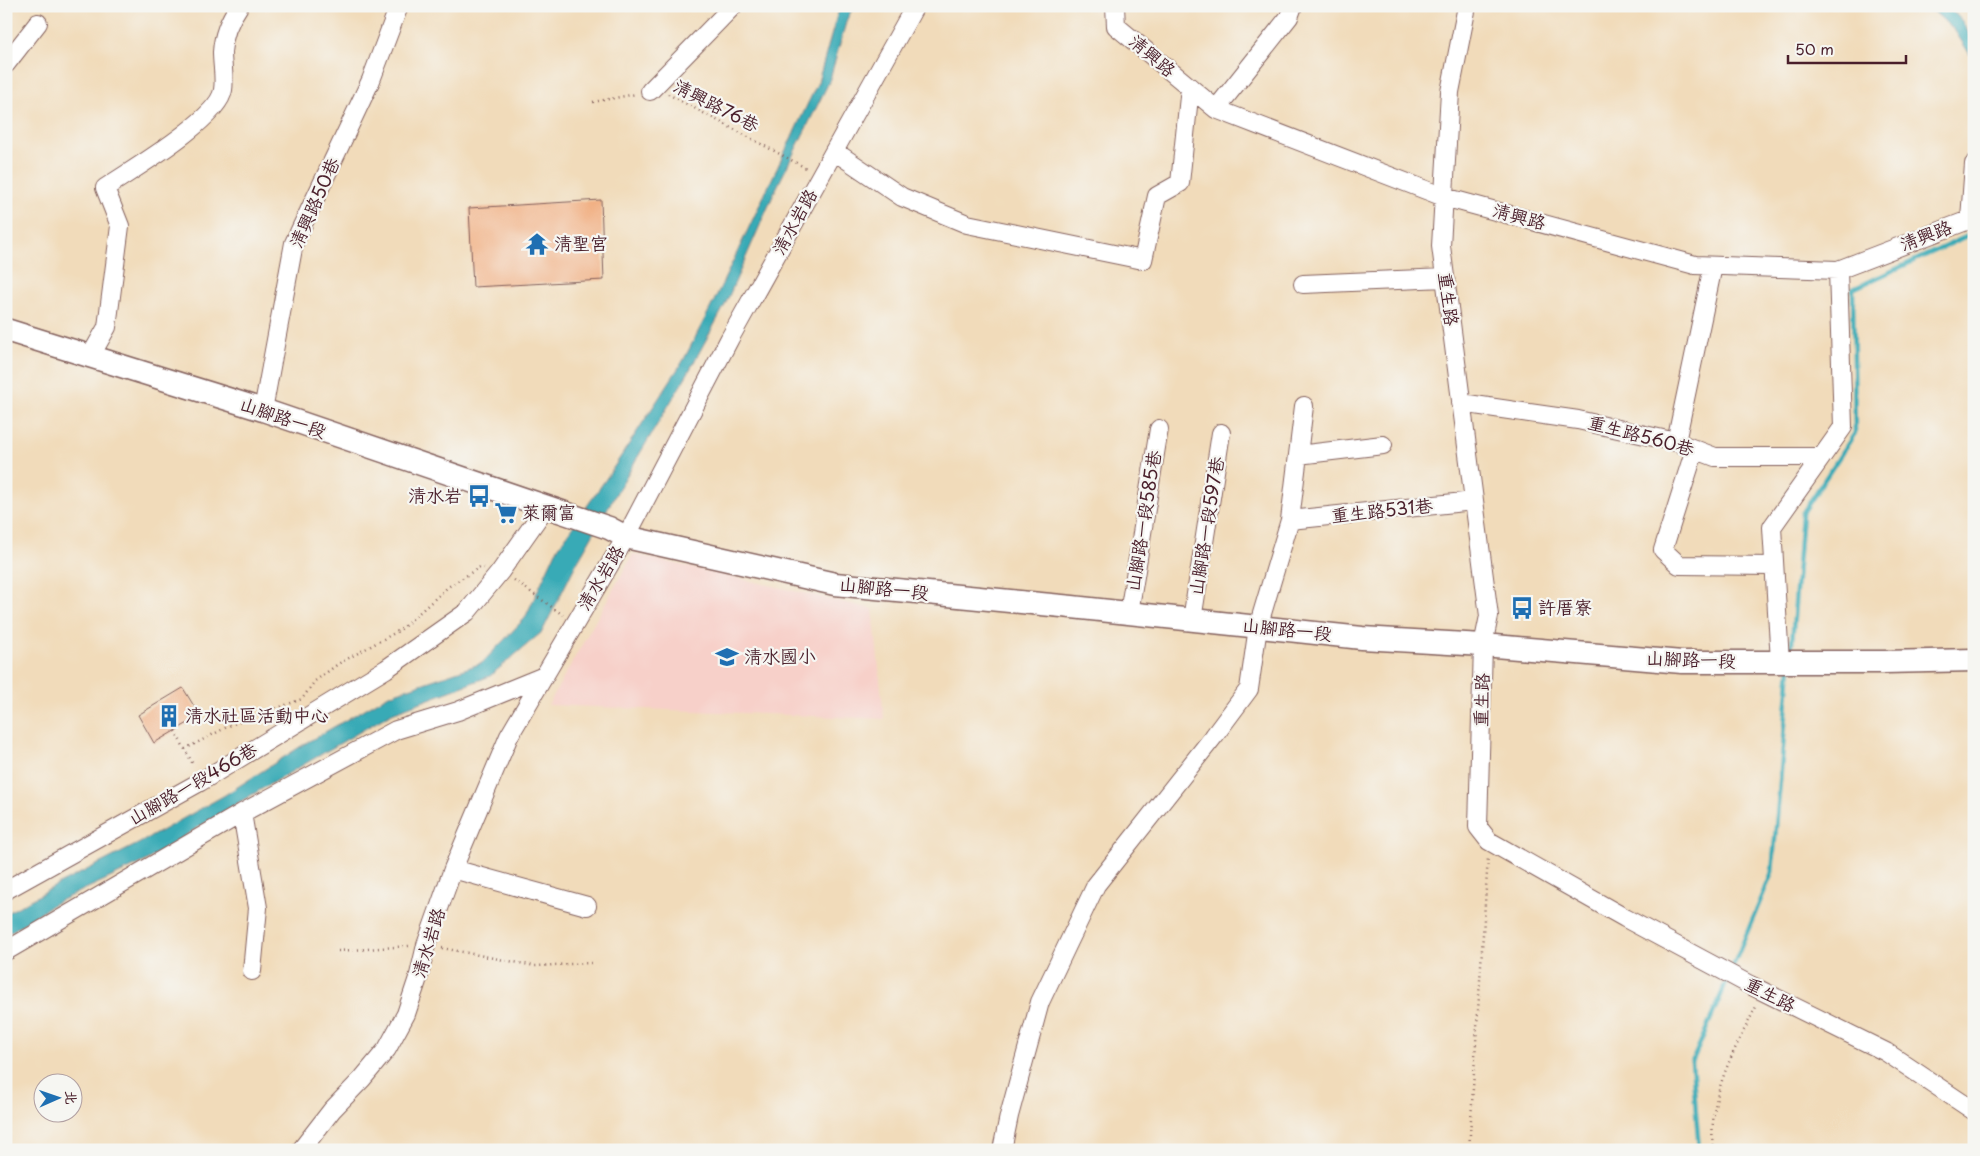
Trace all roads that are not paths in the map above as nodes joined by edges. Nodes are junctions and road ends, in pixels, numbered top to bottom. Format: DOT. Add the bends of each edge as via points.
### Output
graph roads {
  1 [pos="239,6"];
  2 [pos="399,6"];
  3 [pos="733,6"];
  4 [pos="915,6"];
  5 [pos="1115,6"];
  6 [pos="1293,6"];
  7 [pos="1467,6"];
  8 [pos="38,23"];
  9 [pos="6,64"];
  10 [pos="1190,87"];
  11 [pos="650,91"];
  12 [pos="1216,108"];
  13 [pos="834,151"];
  14 [pos="1974,164"];
  15 [pos="1444,197"];
  16 [pos="1973,220"];
  17 [pos="1713,266"];
  18 [pos="1838,270"];
  19 [pos="1445,278"];
  20 [pos="1303,284"];
  21 [pos="6,330"];
  22 [pos="90,357"];
  23 [pos="1461,403"];
  24 [pos="1304,406"];
  25 [pos="263,410"];
  26 [pos="1159,429"];
  27 [pos="1222,433"];
  28 [pos="1676,442"];
  29 [pos="1383,445"];
  30 [pos="1695,449"];
  31 [pos="1298,455"];
  32 [pos="1821,457"];
  33 [pos="1474,501"];
  34 [pos="551,510"];
  35 [pos="1290,520"];
  36 [pos="617,533"];
  37 [pos="1774,566"];
  38 [pos="1129,613"];
  39 [pos="1192,620"];
  40 [pos="1258,627"];
  41 [pos="1483,645"];
  42 [pos="1974,660"];
  43 [pos="1780,662"];
  44 [pos="544,676"];
  45 [pos="242,813"];
  46 [pos="453,868"];
  47 [pos="6,890"];
  48 [pos="587,906"];
  49 [pos="6,951"];
  50 [pos="252,971"];
  51 [pos="1974,1111"];
  52 [pos="301,1150"];
  53 [pos="1002,1150"];
  1 -- 22 [label="street" via="230,19 222,50 224,89 220,101 181,138 104,188 120,226 107,327"];
  2 -- 25 [label="street, 清興路50巷" via="371,80 294,244"];
  3 -- 11 [label="street"];
  4 -- 13 [label="street, 清水岩路"];
  5 -- 10 [label="street, 清興路" via="1116,26"];
  6 -- 12 [label="street" via="1289,17"];
  7 -- 15 [label="street, 重生路" via="1450,92"];
  8 -- 9 [label="street"];
  10 -- 12 [label="street, 清興路"];
  10 -- 13 [label="street" via="1180,183 1157,196 1143,260 967,224 902,196"];
  12 -- 15 [label="street, 清興路"];
  13 -- 36 [label="street, 清水岩路"];
  14 -- 16 [label="street"];
  15 -- 17 [label="street, 清興路" via="1695,265"];
  15 -- 19 [label="street, 重生路" via="1441,246"];
  16 -- 18 [label="street, 清興路"];
  17 -- 18 [label="street, 清興路"];
  17 -- 28 [label="street"];
  18 -- 32 [label="street" via="1842,427"];
  19 -- 20 [label="street"];
  19 -- 23 [label="street, 重生路"];
  21 -- 22 [label="main road, 山腳路一段"];
  22 -- 25 [label="main road, 山腳路一段"];
  23 -- 28 [label="street, 重生路560巷" via="1578,420"];
  23 -- 33 [label="street, 重生路"];
  24 -- 31 [label="street"];
  25 -- 34 [label="main road, 山腳路一段"];
  26 -- 38 [label="street, 山腳路一段585巷"];
  27 -- 39 [label="street, 山腳路一段597巷"];
  28 -- 30 [label="street, 重生路560巷"];
  29 -- 31 [label="street"];
  30 -- 32 [label="street, 重生路560巷" via="1716,457"];
  30 -- 37 [label="street" via="1663,550 1679,565"];
  31 -- 35 [label="street"];
  32 -- 37 [label="street" via="1772,527"];
  33 -- 35 [label="street, 重生路531巷"];
  33 -- 41 [label="street, 重生路" via="1489,616"];
  34 -- 36 [label="main road, 山腳路一段"];
  34 -- 47 [label="street, 山腳路一段466巷" via="467,612 386,669 202,780"];
  35 -- 40 [label="street"];
  36 -- 38 [label="main road, 山腳路一段" via="835,584"];
  36 -- 44 [label="street, 清水岩路"];
  37 -- 43 [label="street"];
  38 -- 39 [label="main road, 山腳路一段"];
  39 -- 40 [label="main road, 山腳路一段"];
  40 -- 41 [label="main road, 山腳路一段" via="1362,638"];
  40 -- 53 [label="street" via="1249,689 1096,885 1040,1002"];
  41 -- 43 [label="main road, 山腳路一段" via="1682,662"];
  41 -- 51 [label="street, 重生路" via="1478,827 1489,841 1763,992 1886,1052"];
  42 -- 43 [label="main road, 山腳路一段"];
  44 -- 45 [label="street" via="458,711 396,730"];
  44 -- 46 [label="street, 清水岩路" via="509,736"];
  45 -- 49 [label="street"];
  45 -- 50 [label="street" via="258,908"];
  46 -- 48 [label="street"];
  46 -- 52 [label="street, 清水岩路" via="406,1014 387,1049"];
}
